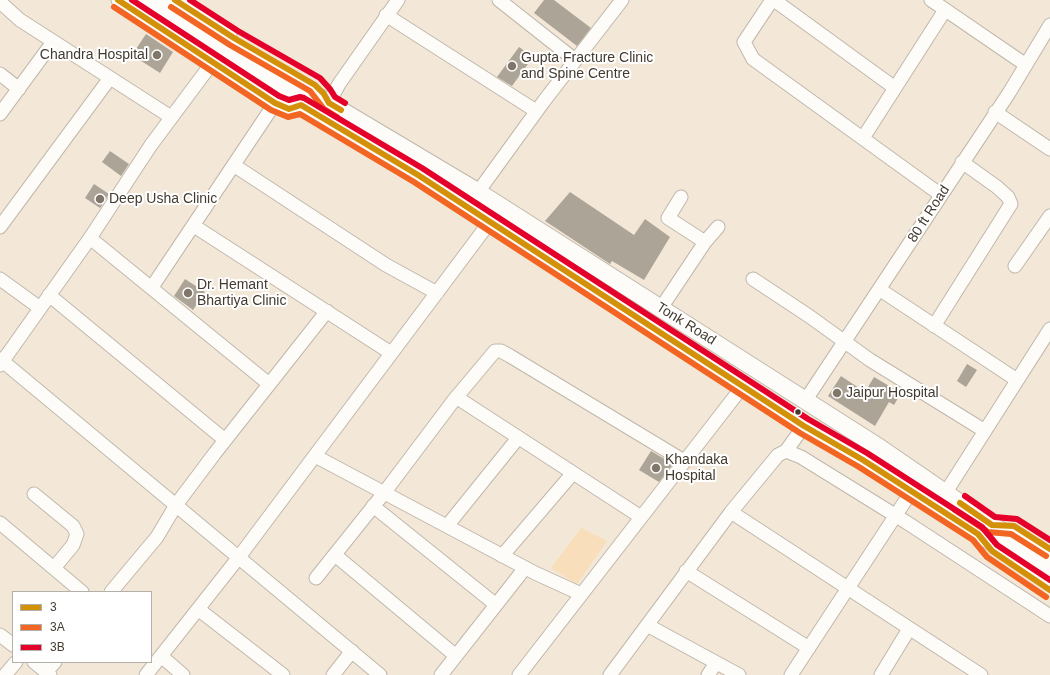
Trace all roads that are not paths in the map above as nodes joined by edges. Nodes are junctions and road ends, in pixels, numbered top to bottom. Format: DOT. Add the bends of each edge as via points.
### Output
graph roads {
  1 [pos="118,0"];
  2 [pos="135,0"];
  3 [pos="159,0"];
  4 [pos="175,0"];
  5 [pos="398,0"];
  6 [pos="499,0"];
  7 [pos="622,0"];
  8 [pos="773,0"];
  9 [pos="931,0"];
  10 [pos="0,2"];
  11 [pos="945,10"];
  12 [pos="386,16"];
  13 [pos="1048,33"];
  14 [pos="53,42"];
  15 [pos="575,60"];
  16 [pos="212,63"];
  17 [pos="1026,65"];
  18 [pos="0,74"];
  19 [pos="110,78"];
  20 [pos="19,88"];
  21 [pos="895,88"];
  22 [pos="293,99"];
  23 [pos="329,103"];
  24 [pos="536,111"];
  25 [pos="996,112"];
  26 [pos="0,114"];
  27 [pos="171,117"];
  28 [pos="863,138"];
  29 [pos="1050,149"];
  30 [pos="962,162"];
  31 [pos="235,166"];
  32 [pos="478,192"];
  33 [pos="941,195"];
  34 [pos="681,197"];
  35 [pos="1050,216"];
  36 [pos="489,223"];
  37 [pos="194,226"];
  38 [pos="718,227"];
  39 [pos="0,228"];
  40 [pos="90,238"];
  41 [pos="705,242"];
  42 [pos="1015,266"];
  43 [pos="0,279"];
  44 [pos="753,279"];
  45 [pos="152,287"];
  46 [pos="879,289"];
  47 [pos="437,293"];
  48 [pos="49,296"];
  49 [pos="40,308"];
  50 [pos="661,308"];
  51 [pos="327,311"];
  52 [pos="934,326"];
  53 [pos="1050,329"];
  54 [pos="844,341"];
  55 [pos="391,353"];
  56 [pos="1,362"];
  57 [pos="1017,380"];
  58 [pos="269,384"];
  59 [pos="743,386"];
  60 [pos="456,397"];
  61 [pos="805,401"];
  62 [pos="804,426"];
  63 [pos="985,431"];
  64 [pos="518,438"];
  65 [pos="225,440"];
  66 [pos="786,451"];
  67 [pos="315,456"];
  68 [pos="684,461"];
  69 [pos="572,473"];
  70 [pos="910,492"];
  71 [pos="946,492"];
  72 [pos="384,493"];
  73 [pos="34,494"];
  74 [pos="176,505"];
  75 [pos="373,506"];
  76 [pos="731,512"];
  77 [pos="641,516"];
  78 [pos="894,516"];
  79 [pos="0,523"];
  80 [pos="447,526"];
  81 [pos="985,530"];
  82 [pos="335,555"];
  83 [pos="502,556"];
  84 [pos="238,557"];
  85 [pos="1048,557"];
  86 [pos="54,568"];
  87 [pos="525,568"];
  88 [pos="686,572"];
  89 [pos="316,578"];
  90 [pos="1050,578"];
  91 [pos="848,587"];
  92 [pos="1050,590"];
  93 [pos="81,591"];
  94 [pos="112,591"];
  95 [pos="581,594"];
  96 [pos="495,604"];
  97 [pos="198,609"];
  98 [pos="1050,616"];
  99 [pos="647,625"];
  100 [pos="909,629"];
  101 [pos="0,635"];
  102 [pos="12,644"];
  103 [pos="809,648"];
  104 [pos="352,651"];
  105 [pos="161,656"];
  106 [pos="456,656"];
  107 [pos="15,663"];
  108 [pos="35,663"];
  109 [pos="54,663"];
  110 [pos="716,663"];
  111 [pos="48,674"];
  112 [pos="5,675"];
  113 [pos="146,675"];
  114 [pos="183,675"];
  115 [pos="283,675"];
  116 [pos="333,675"];
  117 [pos="380,675"];
  118 [pos="441,675"];
  119 [pos="519,675"];
  120 [pos="610,675"];
  121 [pos="708,675"];
  122 [pos="739,675"];
  123 [pos="791,675"];
  124 [pos="881,675"];
  125 [pos="981,675"];
  1 -- 16 [label="street, Tonk Road"];
  2 -- 22 [label="main road"];
  3 -- 22 [label="main road"];
  4 -- 23 [label="street, Tonk Road" via="315,85"];
  5 -- 12 [label="street"];
  6 -- 15 [label="street"];
  7 -- 15 [label="street"];
  8 -- 21 [label="street"];
  8 -- 28 [label="street" via="744,42 753,59"];
  9 -- 11 [label="street"];
  10 -- 14 [label="street" via="20,20"];
  11 -- 17 [label="street"];
  11 -- 21 [label="street"];
  12 -- 23 [label="street" via="339,84"];
  12 -- 24 [label="street"];
  13 -- 17 [label="street, 80 ft Road"];
  14 -- 19 [label="street"];
  14 -- 20 [label="street"];
  15 -- 24 [label="street"];
  16 -- 22 [label="street, Tonk Road"];
  16 -- 27 [label="street"];
  17 -- 25 [label="street, 80 ft Road"];
  18 -- 20 [label="street"];
  19 -- 27 [label="street"];
  19 -- 39 [label="street"];
  20 -- 26 [label="street"];
  21 -- 28 [label="street"];
  22 -- 23 [label="main road"];
  22 -- 31 [label="street"];
  22 -- 36 [label="main road, Tonk Road" via="418,175"];
  23 -- 32 [label="main road, Tonk Road"];
  24 -- 32 [label="street"];
  25 -- 29 [label="street"];
  25 -- 30 [label="street, 80 ft Road"];
  27 -- 40 [label="street"];
  28 -- 33 [label="street"];
  30 -- 33 [label="street, 80 ft Road"];
  30 -- 52 [label="street" via="997,187 1008,197 1011,204"];
  31 -- 37 [label="street"];
  31 -- 47 [label="street" via="368,254"];
  32 -- 50 [label="main road, Tonk Road"];
  33 -- 46 [label="street, 80 ft Road"];
  34 -- 41 [label="street" via="668,218"];
  35 -- 42 [label="street"];
  36 -- 47 [label="street"];
  36 -- 59 [label="main road, Tonk Road"];
  37 -- 45 [label="street"];
  37 -- 51 [label="street"];
  38 -- 41 [label="street"];
  40 -- 45 [label="street"];
  40 -- 48 [label="street"];
  41 -- 50 [label="street"];
  43 -- 49 [label="street"];
  44 -- 54 [label="street"];
  45 -- 58 [label="street"];
  46 -- 52 [label="street"];
  46 -- 54 [label="street, 80 ft Road"];
  47 -- 55 [label="street"];
  48 -- 49 [label="street"];
  48 -- 65 [label="street"];
  49 -- 56 [label="street"];
  50 -- 61 [label="main road, Tonk Road"];
  51 -- 55 [label="street"];
  51 -- 58 [label="street"];
  52 -- 57 [label="street"];
  53 -- 57 [label="street"];
  54 -- 61 [label="street, 80 ft Road"];
  54 -- 63 [label="street" via="870,360"];
  55 -- 67 [label="street"];
  56 -- 74 [label="street"];
  57 -- 63 [label="street"];
  58 -- 65 [label="street"];
  59 -- 62 [label="main road, Tonk Road"];
  59 -- 68 [label="street"];
  60 -- 64 [label="street"];
  60 -- 68 [label="street" via="490,355 495,351 501,351"];
  60 -- 72 [label="street"];
  61 -- 71 [label="main road, Tonk Road"];
  62 -- 66 [label="street"];
  62 -- 70 [label="main road, Tonk Road" via="863,460"];
  63 -- 71 [label="street"];
  64 -- 69 [label="street"];
  64 -- 80 [label="street"];
  65 -- 74 [label="street"];
  66 -- 76 [label="street" via="778,455"];
  66 -- 78 [label="street" via="801,457"];
  67 -- 72 [label="street"];
  67 -- 84 [label="street"];
  68 -- 77 [label="street"];
  69 -- 77 [label="street"];
  69 -- 83 [label="street"];
  70 -- 78 [label="street"];
  70 -- 81 [label="main road, Tonk Road"];
  71 -- 81 [label="main road, Tonk Road"];
  72 -- 75 [label="street"];
  72 -- 80 [label="street"];
  73 -- 86 [label="street" via="76,530 73,545"];
  74 -- 84 [label="street"];
  74 -- 94 [label="street" via="156,537"];
  75 -- 82 [label="street"];
  75 -- 96 [label="street"];
  76 -- 88 [label="street"];
  76 -- 91 [label="street"];
  77 -- 95 [label="street"];
  78 -- 91 [label="street"];
  78 -- 98 [label="street"];
  79 -- 86 [label="street"];
  80 -- 83 [label="street"];
  81 -- 85 [label="main road" via="1014,526"];
  81 -- 90 [label="main road" via="1007,551"];
  81 -- 92 [label="main road" via="992,551"];
  82 -- 89 [label="street"];
  82 -- 106 [label="street"];
  83 -- 87 [label="street"];
  84 -- 97 [label="street"];
  84 -- 104 [label="street"];
  86 -- 93 [label="street"];
  87 -- 95 [label="street"];
  87 -- 96 [label="street"];
  88 -- 99 [label="street"];
  88 -- 103 [label="street"];
  91 -- 100 [label="street"];
  91 -- 103 [label="street"];
  95 -- 119 [label="street"];
  96 -- 106 [label="street"];
  97 -- 105 [label="street"];
  97 -- 115 [label="street"];
  99 -- 110 [label="street"];
  99 -- 120 [label="street"];
  100 -- 124 [label="street"];
  100 -- 125 [label="street"];
  101 -- 102 [label="street"];
  103 -- 123 [label="street"];
  104 -- 116 [label="street"];
  104 -- 117 [label="street"];
  105 -- 113 [label="street"];
  105 -- 114 [label="street"];
  106 -- 118 [label="street"];
  107 -- 112 [label="street"];
  108 -- 111 [label="street"];
  109 -- 111 [label="street"];
  110 -- 121 [label="street"];
  110 -- 122 [label="street"];
}
